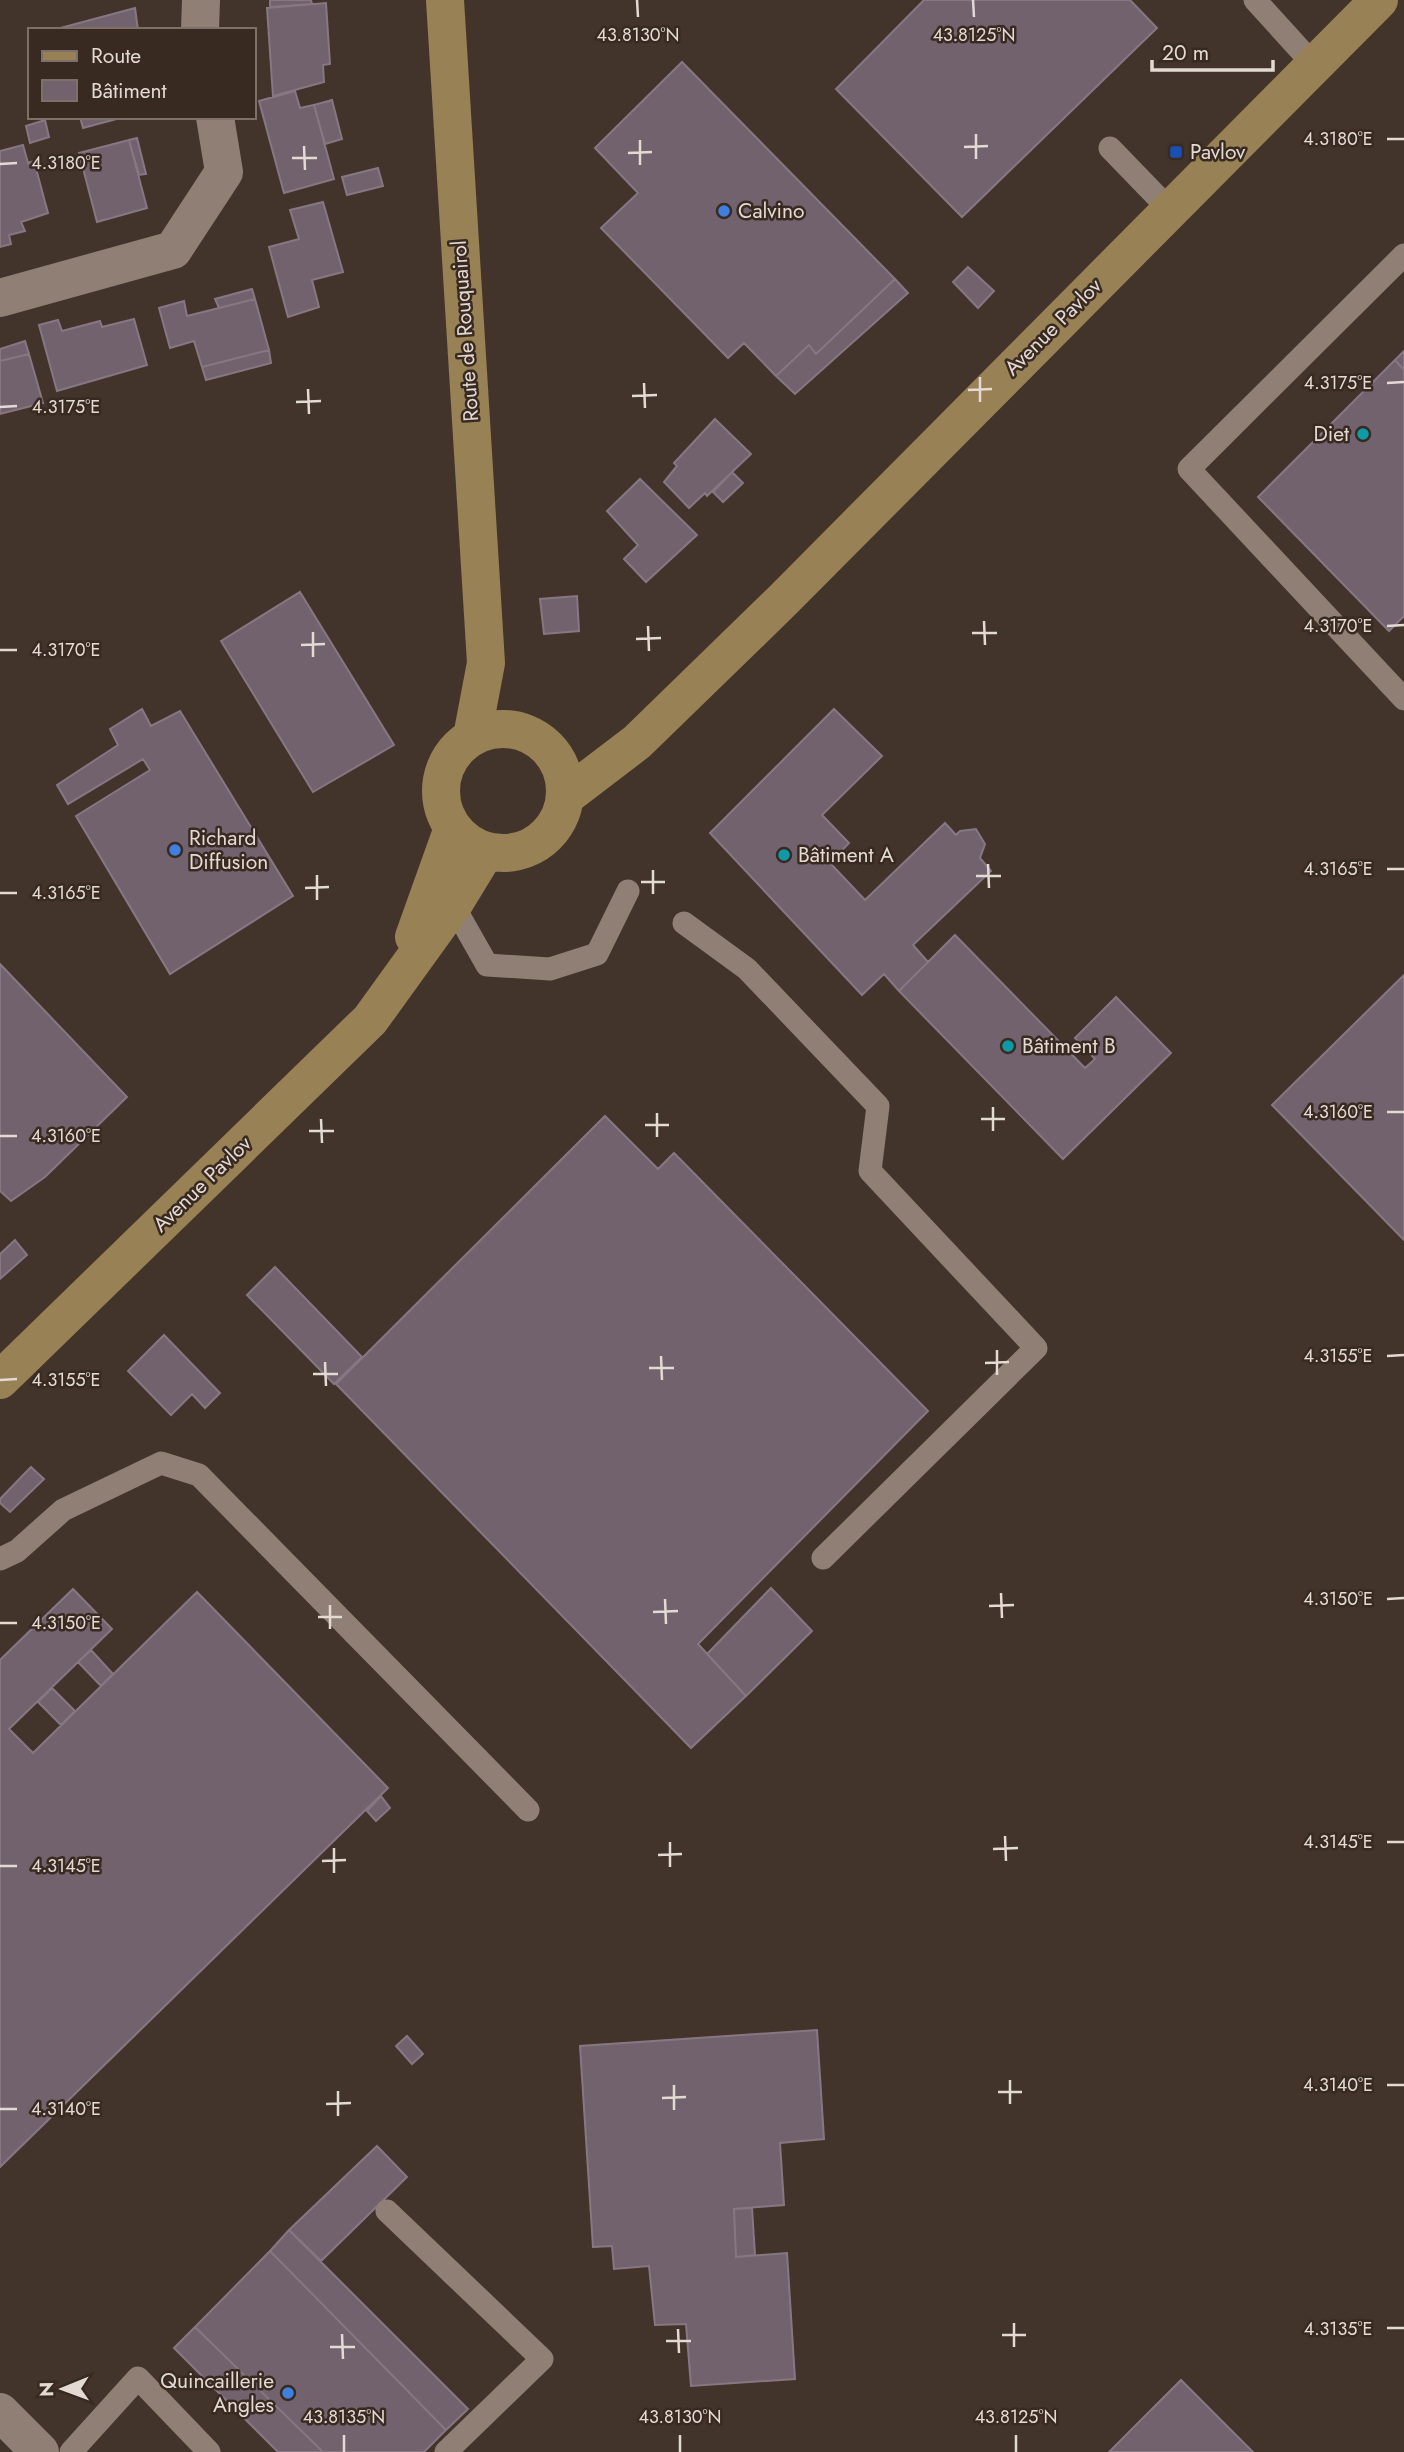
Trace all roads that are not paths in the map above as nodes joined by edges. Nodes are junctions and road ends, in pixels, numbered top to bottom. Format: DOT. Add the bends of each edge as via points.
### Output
graph roads {
  1 [pos="201,0"];
  2 [pos="445,0"];
  3 [pos="1255,0"];
  4 [pos="1379,0"];
  5 [pos="200,28"];
  6 [pos="1314,65"];
  7 [pos="215,119"];
  8 [pos="1110,148"];
  9 [pos="1169,209"];
  10 [pos="1404,255"];
  11 [pos="0,299"];
  12 [pos="486,663"];
  13 [pos="1404,699"];
  14 [pos="530,735"];
  15 [pos="472,737"];
  16 [pos="561,779"];
  17 [pos="453,828"];
  18 [pos="486,851"];
  19 [pos="628,891"];
  20 [pos="453,905"];
  21 [pos="684,923"];
  22 [pos="397,982"];
  23 [pos="0,1380"];
  24 [pos="0,1559"];
  25 [pos="823,1559"];
  26 [pos="528,1810"];
  27 [pos="387,2211"];
  28 [pos="0,2412"];
  29 [pos="40,2452"];
  30 [pos="71,2452"];
  31 [pos="209,2452"];
  32 [pos="446,2452"];
  1 -- 5 [label="street"];
  2 -- 12 [label="street, Route de Rouquairol"];
  3 -- 6 [label="lane"];
  4 -- 6 [label="street, Avenue Pavlov"];
  6 -- 9 [label="street, Avenue Pavlov"];
  7 -- 11 [label="street" via="224,172 173,250"];
  8 -- 9 [label="lane"];
  9 -- 16 [label="street, Avenue Pavlov" via="784,599 637,741"];
  10 -- 13 [label="lane" via="1189,469"];
  12 -- 14 [label="street, Route de Rouquairol"];
  12 -- 15 [label="street, Route de Rouquairol"];
  14 -- 15 [label="street" via="491,729"];
  14 -- 16 [label="street" via="546,746"];
  15 -- 17 [label="street" via="456,750 443,778 443,810"];
  16 -- 18 [label="street" via="561,814 541,841 523,850"];
  17 -- 18 [label="street"];
  17 -- 22 [label="street, Avenue Pavlov"];
  18 -- 20 [label="street, Avenue Pavlov"];
  19 -- 20 [label="lane" via="597,954 550,969 487,965"];
  20 -- 22 [label="street, Avenue Pavlov"];
  21 -- 25 [label="lane" via="747,969 878,1106 870,1171 1036,1348"];
  22 -- 23 [label="street, Avenue Pavlov" via="370,1020"];
  24 -- 26 [label="lane" via="17,1551 63,1510 161,1463 199,1475"];
  27 -- 32 [label="lane" via="542,2359"];
  28 -- 29 [label="street"];
  30 -- 31 [label="lane" via="138,2378"];
}
